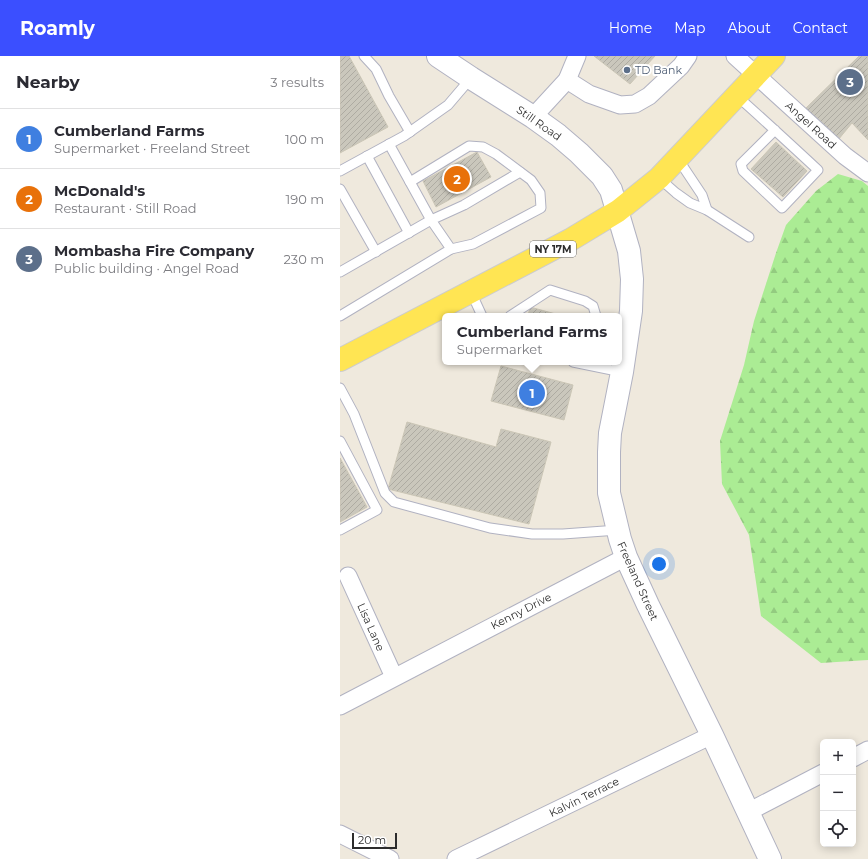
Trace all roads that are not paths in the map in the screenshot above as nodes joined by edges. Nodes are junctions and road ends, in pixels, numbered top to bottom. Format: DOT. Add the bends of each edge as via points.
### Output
graph roads {
  1 [pos="364,56"];
  2 [pos="438,56"];
  3 [pos="577,56"];
  4 [pos="688,56"];
  5 [pos="735,56"];
  6 [pos="774,56"];
  7 [pos="756,75"];
  8 [pos="471,78"];
  9 [pos="567,80"];
  10 [pos="737,96"];
  11 [pos="533,117"];
  12 [pos="775,130"];
  13 [pos="410,132"];
  14 [pos="389,144"];
  15 [pos="368,156"];
  16 [pos="678,159"];
  17 [pos="867,169"];
  18 [pos="340,171"];
  19 [pos="520,172"];
  20 [pos="659,178"];
  21 [pos="410,182"];
  22 [pos="340,189"];
  23 [pos="707,210"];
  24 [pos="618,211"];
  25 [pos="431,220"];
  26 [pos="409,233"];
  27 [pos="749,237"];
  28 [pos="451,249"];
  29 [pos="376,252"];
  30 [pos="340,272"];
  31 [pos="471,292"];
  32 [pos="481,313"];
  33 [pos="515,313"];
  34 [pos="595,313"];
  35 [pos="340,316"];
  36 [pos="340,360"];
  37 [pos="593,365"];
  38 [pos="622,372"];
  39 [pos="340,388"];
  40 [pos="340,441"];
  41 [pos="340,530"];
  42 [pos="618,530"];
  43 [pos="626,557"];
  44 [pos="348,576"];
  45 [pos="394,677"];
  46 [pos="340,706"];
  47 [pos="712,736"];
  48 [pos="868,750"];
  49 [pos="856,756"];
  50 [pos="820,775"];
  51 [pos="748,812"];
  52 [pos="340,834"];
  53 [pos="390,859"];
  54 [pos="456,859"];
  55 [pos="770,859"];
  1 -- 13 [label="lane" via="376,69"];
  2 -- 8 [label="main road, Still Road"];
  3 -- 9 [label="street"];
  4 -- 9 [label="street" via="649,96 635,104 620,104 589,94"];
  5 -- 7 [label="street, Angel Road"];
  6 -- 7 [label="main road, NY 17M"];
  7 -- 10 [label="main road, NY 17M"];
  7 -- 17 [label="street, Angel Road" via="845,156"];
  8 -- 11 [label="main road, Still Road"];
  8 -- 13 [label="lane" via="448,105"];
  9 -- 11 [label="street"];
  10 -- 12 [label="lane"];
  10 -- 16 [label="main road, NY 17M"];
  11 -- 24 [label="main road, Still Road" via="579,153 602,176 611,190"];
  12 -- 12 [label="lane" via="818,170 782,208 743,171 741,164"];
  13 -- 14 [label="lane"];
  14 -- 15 [label="lane"];
  14 -- 21 [label="lane"];
  15 -- 18 [label="lane"];
  15 -- 26 [label="lane"];
  16 -- 20 [label="main road, NY 17M"];
  16 -- 23 [label="lane" via="702,195"];
  19 -- 21 [label="lane" via="483,147 469,146"];
  19 -- 25 [label="lane" via="464,205"];
  19 -- 28 [label="lane" via="531,180 540,193 541,208 473,244"];
  20 -- 23 [label="lane" via="690,203"];
  20 -- 24 [label="main road, NY 17M"];
  21 -- 25 [label="lane"];
  22 -- 29 [label="lane"];
  23 -- 27 [label="lane"];
  24 -- 31 [label="main road, NY 17M" via="570,240"];
  24 -- 38 [label="main road, Freeland Street" via="629,251 632,279 631,311"];
  25 -- 26 [label="lane"];
  25 -- 28 [label="lane"];
  26 -- 29 [label="lane"];
  28 -- 35 [label="lane"];
  29 -- 30 [label="lane"];
  31 -- 32 [label="lane"];
  31 -- 36 [label="main road, NY 17M"];
  33 -- 34 [label="lane" via="550,290 585,301 593,306"];
  37 -- 38 [label="lane"];
  38 -- 42 [label="main road, Freeland Street" via="610,433 609,452 609,493"];
  39 -- 42 [label="lane" via="354,414 385,493 394,502 490,528 532,534"];
  40 -- 41 [label="lane" via="377,510"];
  42 -- 43 [label="main road, Freeland Street"];
  43 -- 45 [label="street, Kenny Drive"];
  43 -- 47 [label="main road, Freeland Street"];
  44 -- 45 [label="street, Lisa Lane"];
  45 -- 46 [label="street, Kenny Drive"];
  47 -- 51 [label="main road, Freeland Street"];
  47 -- 54 [label="street, Kalvin Terrace"];
  48 -- 49 [label="street"];
  50 -- 51 [label="street"];
  51 -- 55 [label="main road, Freeland Street"];
  52 -- 53 [label="street"];
}
